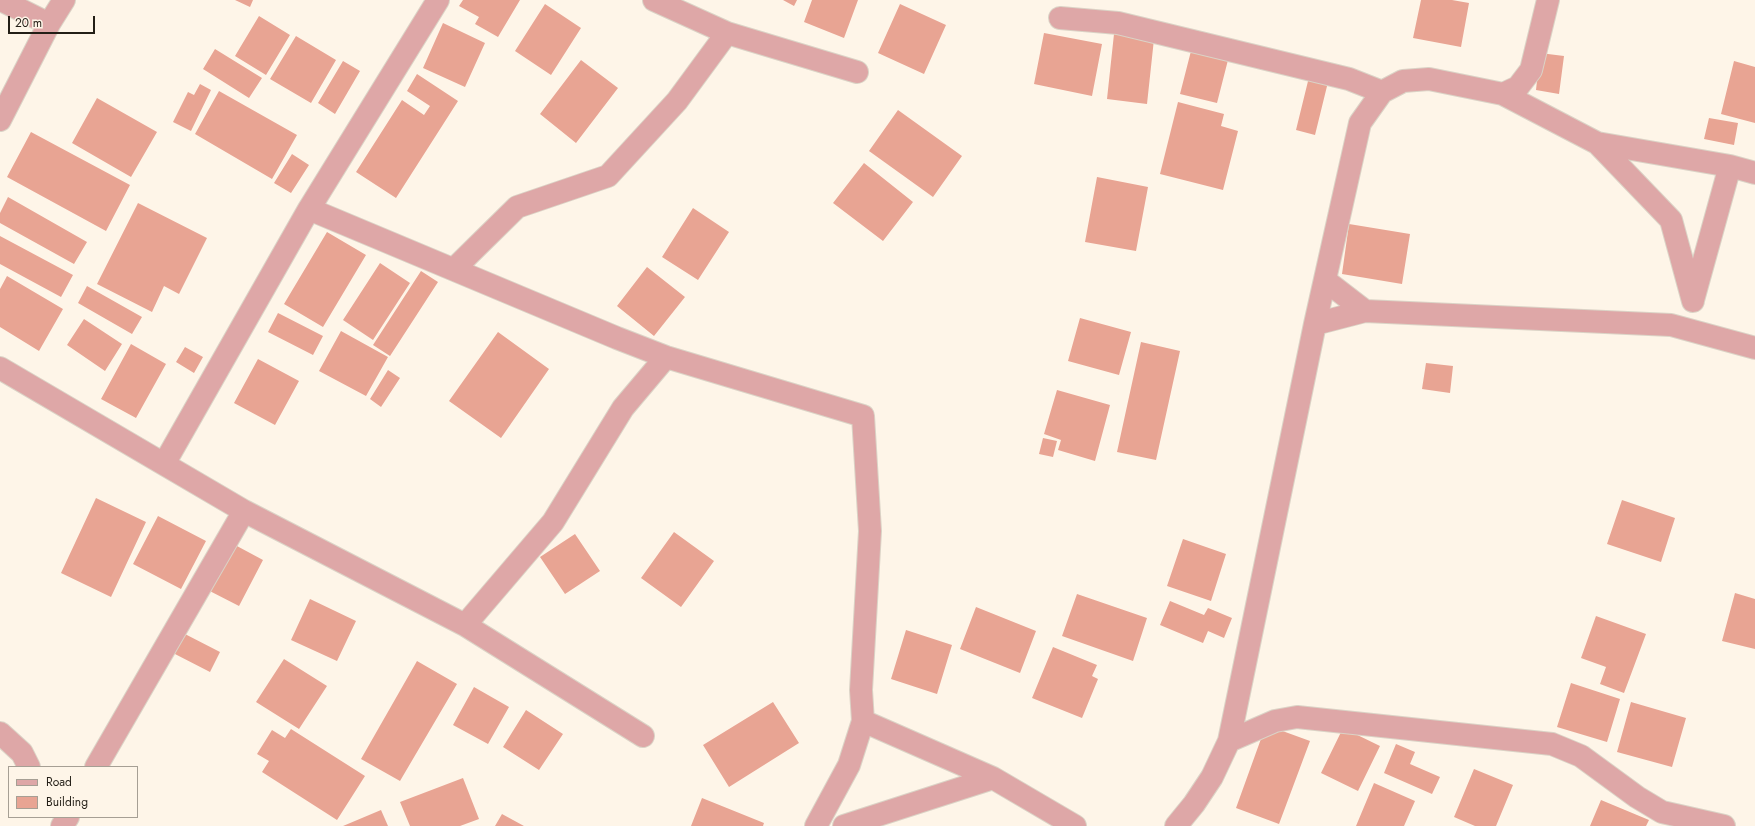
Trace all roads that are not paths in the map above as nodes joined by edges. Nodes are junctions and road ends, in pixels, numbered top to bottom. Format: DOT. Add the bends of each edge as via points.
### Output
graph roads {
  1 [pos="1,0"];
  2 [pos="64,0"];
  3 [pos="438,0"];
  4 [pos="654,0"];
  5 [pos="1548,0"];
  6 [pos="1060,18"];
  7 [pos="50,24"];
  8 [pos="727,33"];
  9 [pos="857,72"];
  10 [pos="1382,92"];
  11 [pos="1503,94"];
  12 [pos="0,120"];
  13 [pos="1596,143"];
  14 [pos="1730,166"];
  15 [pos="1755,173"];
  16 [pos="309,209"];
  17 [pos="454,269"];
  18 [pos="1326,281"];
  19 [pos="1693,301"];
  20 [pos="1365,312"];
  21 [pos="1315,324"];
  22 [pos="1671,325"];
  23 [pos="1755,348"];
  24 [pos="666,357"];
  25 [pos="0,368"];
  26 [pos="164,464"];
  27 [pos="244,511"];
  28 [pos="465,625"];
  29 [pos="863,721"];
  30 [pos="0,733"];
  31 [pos="643,736"];
  32 [pos="1229,741"];
  33 [pos="28,766"];
  34 [pos="97,766"];
  35 [pos="993,778"];
  36 [pos="816,826"];
  37 [pos="844,826"];
  38 [pos="1075,826"];
  39 [pos="1176,826"];
  40 [pos="1724,826"];
  1 -- 7 [label="street"];
  2 -- 7 [label="street"];
  3 -- 16 [label="street"];
  4 -- 8 [label="street"];
  5 -- 11 [label="street" via="1531,70 1518,87"];
  6 -- 10 [label="street" via="1118,23 1349,78"];
  7 -- 12 [label="street"];
  8 -- 9 [label="street"];
  8 -- 17 [label="street" via="677,100 608,176 517,207"];
  10 -- 11 [label="street" via="1403,81 1429,79"];
  10 -- 18 [label="street" via="1360,123"];
  11 -- 13 [label="street"];
  13 -- 14 [label="street"];
  13 -- 19 [label="street" via="1671,220"];
  14 -- 15 [label="street"];
  14 -- 19 [label="street"];
  16 -- 17 [label="street"];
  16 -- 26 [label="street"];
  17 -- 24 [label="street"];
  18 -- 20 [label="street"];
  18 -- 21 [label="street"];
  19 -- 22 [label="street"];
  20 -- 21 [label="street"];
  20 -- 22 [label="street"];
  21 -- 32 [label="street"];
  22 -- 23 [label="street"];
  24 -- 28 [label="street" via="623,408 553,522"];
  24 -- 29 [label="street" via="863,416 870,531 861,690"];
  25 -- 26 [label="street"];
  26 -- 27 [label="street"];
  27 -- 28 [label="street"];
  27 -- 34 [label="street"];
  28 -- 31 [label="street"];
  29 -- 35 [label="street"];
  29 -- 36 [label="street" via="850,765"];
  30 -- 33 [label="street" via="22,754"];
  32 -- 39 [label="street" via="1212,777"];
  32 -- 40 [label="street" via="1275,721 1297,717 1552,744 1581,756 1662,812"];
  35 -- 37 [label="street"];
  35 -- 38 [label="street"];
}
